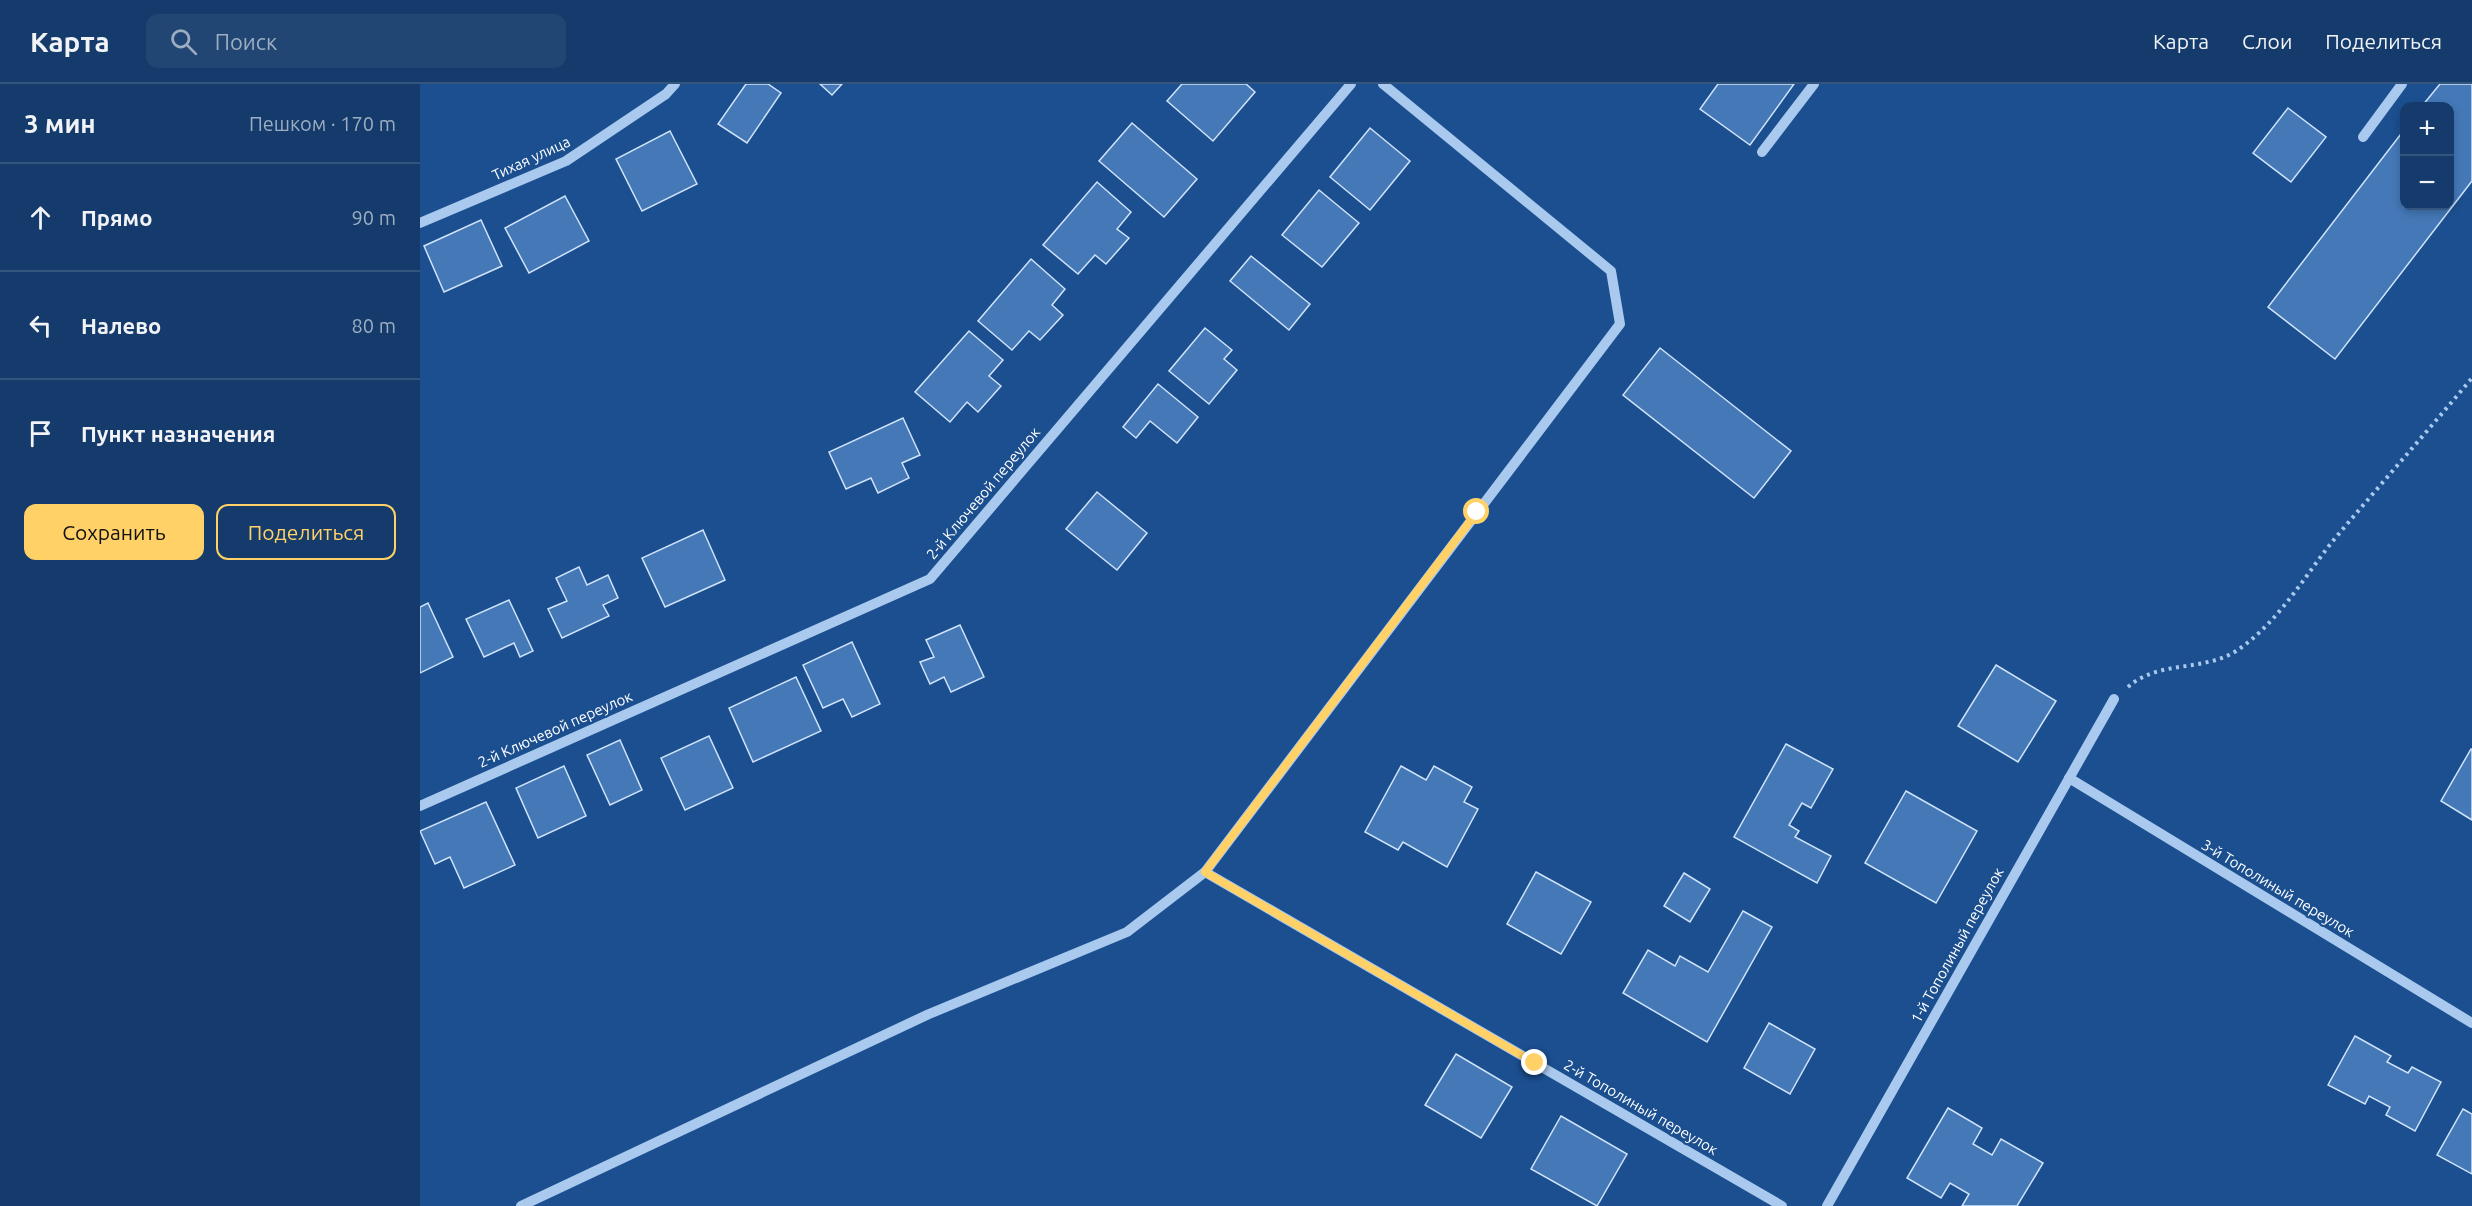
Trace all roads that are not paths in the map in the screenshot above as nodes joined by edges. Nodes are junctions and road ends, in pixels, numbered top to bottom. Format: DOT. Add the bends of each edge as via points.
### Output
graph roads {
  1 [pos="675,84"];
  2 [pos="1352,84"];
  3 [pos="1383,84"];
  4 [pos="1814,84"];
  5 [pos="2402,84"];
  6 [pos="2362,137"];
  7 [pos="1762,152"];
  8 [pos="420,223"];
  9 [pos="2114,699"];
  10 [pos="2068,778"];
  11 [pos="420,806"];
  12 [pos="1205,872"];
  13 [pos="2472,1023"];
  14 [pos="521,1206"];
  15 [pos="1782,1206"];
  16 [pos="1827,1206"];
  1 -- 8 [label="street, Тихая улица" via="566,161"];
  2 -- 11 [label="street, 2-й Ключевой переулок" via="930,579"];
  3 -- 12 [label="street" via="1611,271 1620,324"];
  4 -- 7 [label="street"];
  5 -- 6 [label="street"];
  9 -- 10 [label="street, 1-й Тополиный переулок"];
  10 -- 13 [label="street, 3-й Тополиный переулок"];
  10 -- 16 [label="street, 1-й Тополиный переулок"];
  12 -- 14 [label="street" via="1127,932 929,1014"];
  12 -- 15 [label="street, 2-й Тополиный переулок"];
}
